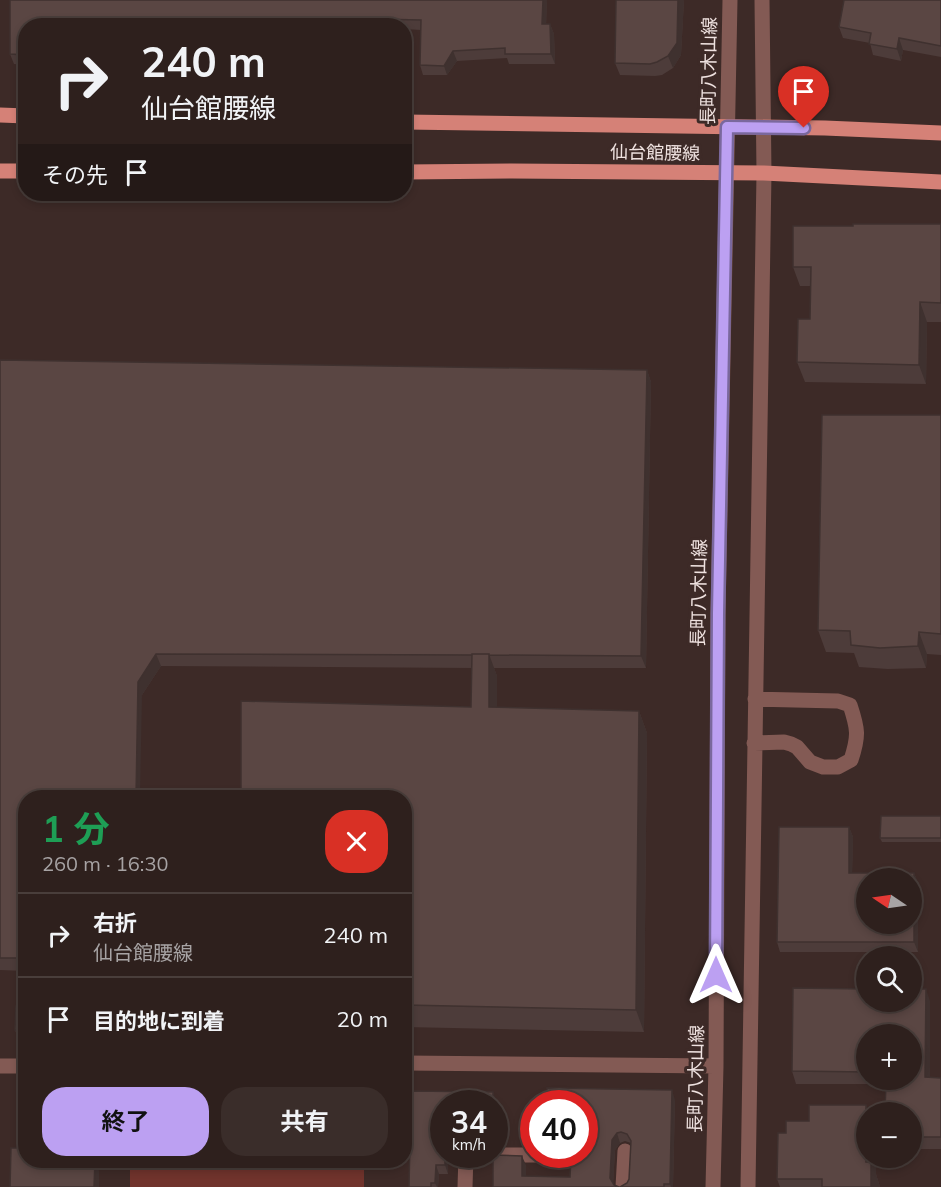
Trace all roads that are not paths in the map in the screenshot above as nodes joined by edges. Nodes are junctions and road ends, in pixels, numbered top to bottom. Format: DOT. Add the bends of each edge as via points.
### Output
graph roads {
  1 [pos="730,0"];
  2 [pos="762,0"];
  3 [pos="0,115"];
  4 [pos="18,116"];
  5 [pos="412,122"];
  6 [pos="727,127"];
  7 [pos="763,128"];
  8 [pos="941,133"];
  9 [pos="0,171"];
  10 [pos="18,171"];
  11 [pos="412,172"];
  12 [pos="726,173"];
  13 [pos="764,173"];
  14 [pos="941,182"];
  15 [pos="755,699"];
  16 [pos="754,742"];
  17 [pos="412,1063"];
  18 [pos="0,1066"];
  19 [pos="18,1066"];
  20 [pos="716,1066"];
  21 [pos="625,1151"];
  22 [pos="466,1168"];
  23 [pos="465,1187"];
  24 [pos="624,1187"];
  25 [pos="713,1187"];
  26 [pos="748,1187"];
  1 -- 6 [label="street, 長町八木山線"];
  2 -- 7 [label="street"];
  3 -- 4 [label="main road"];
  5 -- 6 [label="main road, 仙台館腰線"];
  6 -- 7 [label="main road, 仙台館腰線"];
  6 -- 12 [label="street, 長町八木山線"];
  7 -- 8 [label="main road, 仙台館腰線"];
  7 -- 13 [label="street"];
  9 -- 10 [label="main road"];
  11 -- 12 [label="main road, 仙台館腰線"];
  12 -- 13 [label="main road, 仙台館腰線"];
  12 -- 20 [label="street, 長町八木山線"];
  13 -- 14 [label="main road, 仙台館腰線"];
  13 -- 15 [label="street"];
  15 -- 16 [label="street"];
  15 -- 16 [label="street" via="838,701 850,705 857,724 851,760 838,766 823,767 810,762 791,744"];
  16 -- 26 [label="street"];
  17 -- 20 [label="street"];
  18 -- 19 [label="street"];
  20 -- 25 [label="street, 長町八木山線"];
  21 -- 24 [label="street"];
  22 -- 23 [label="street"];
}
